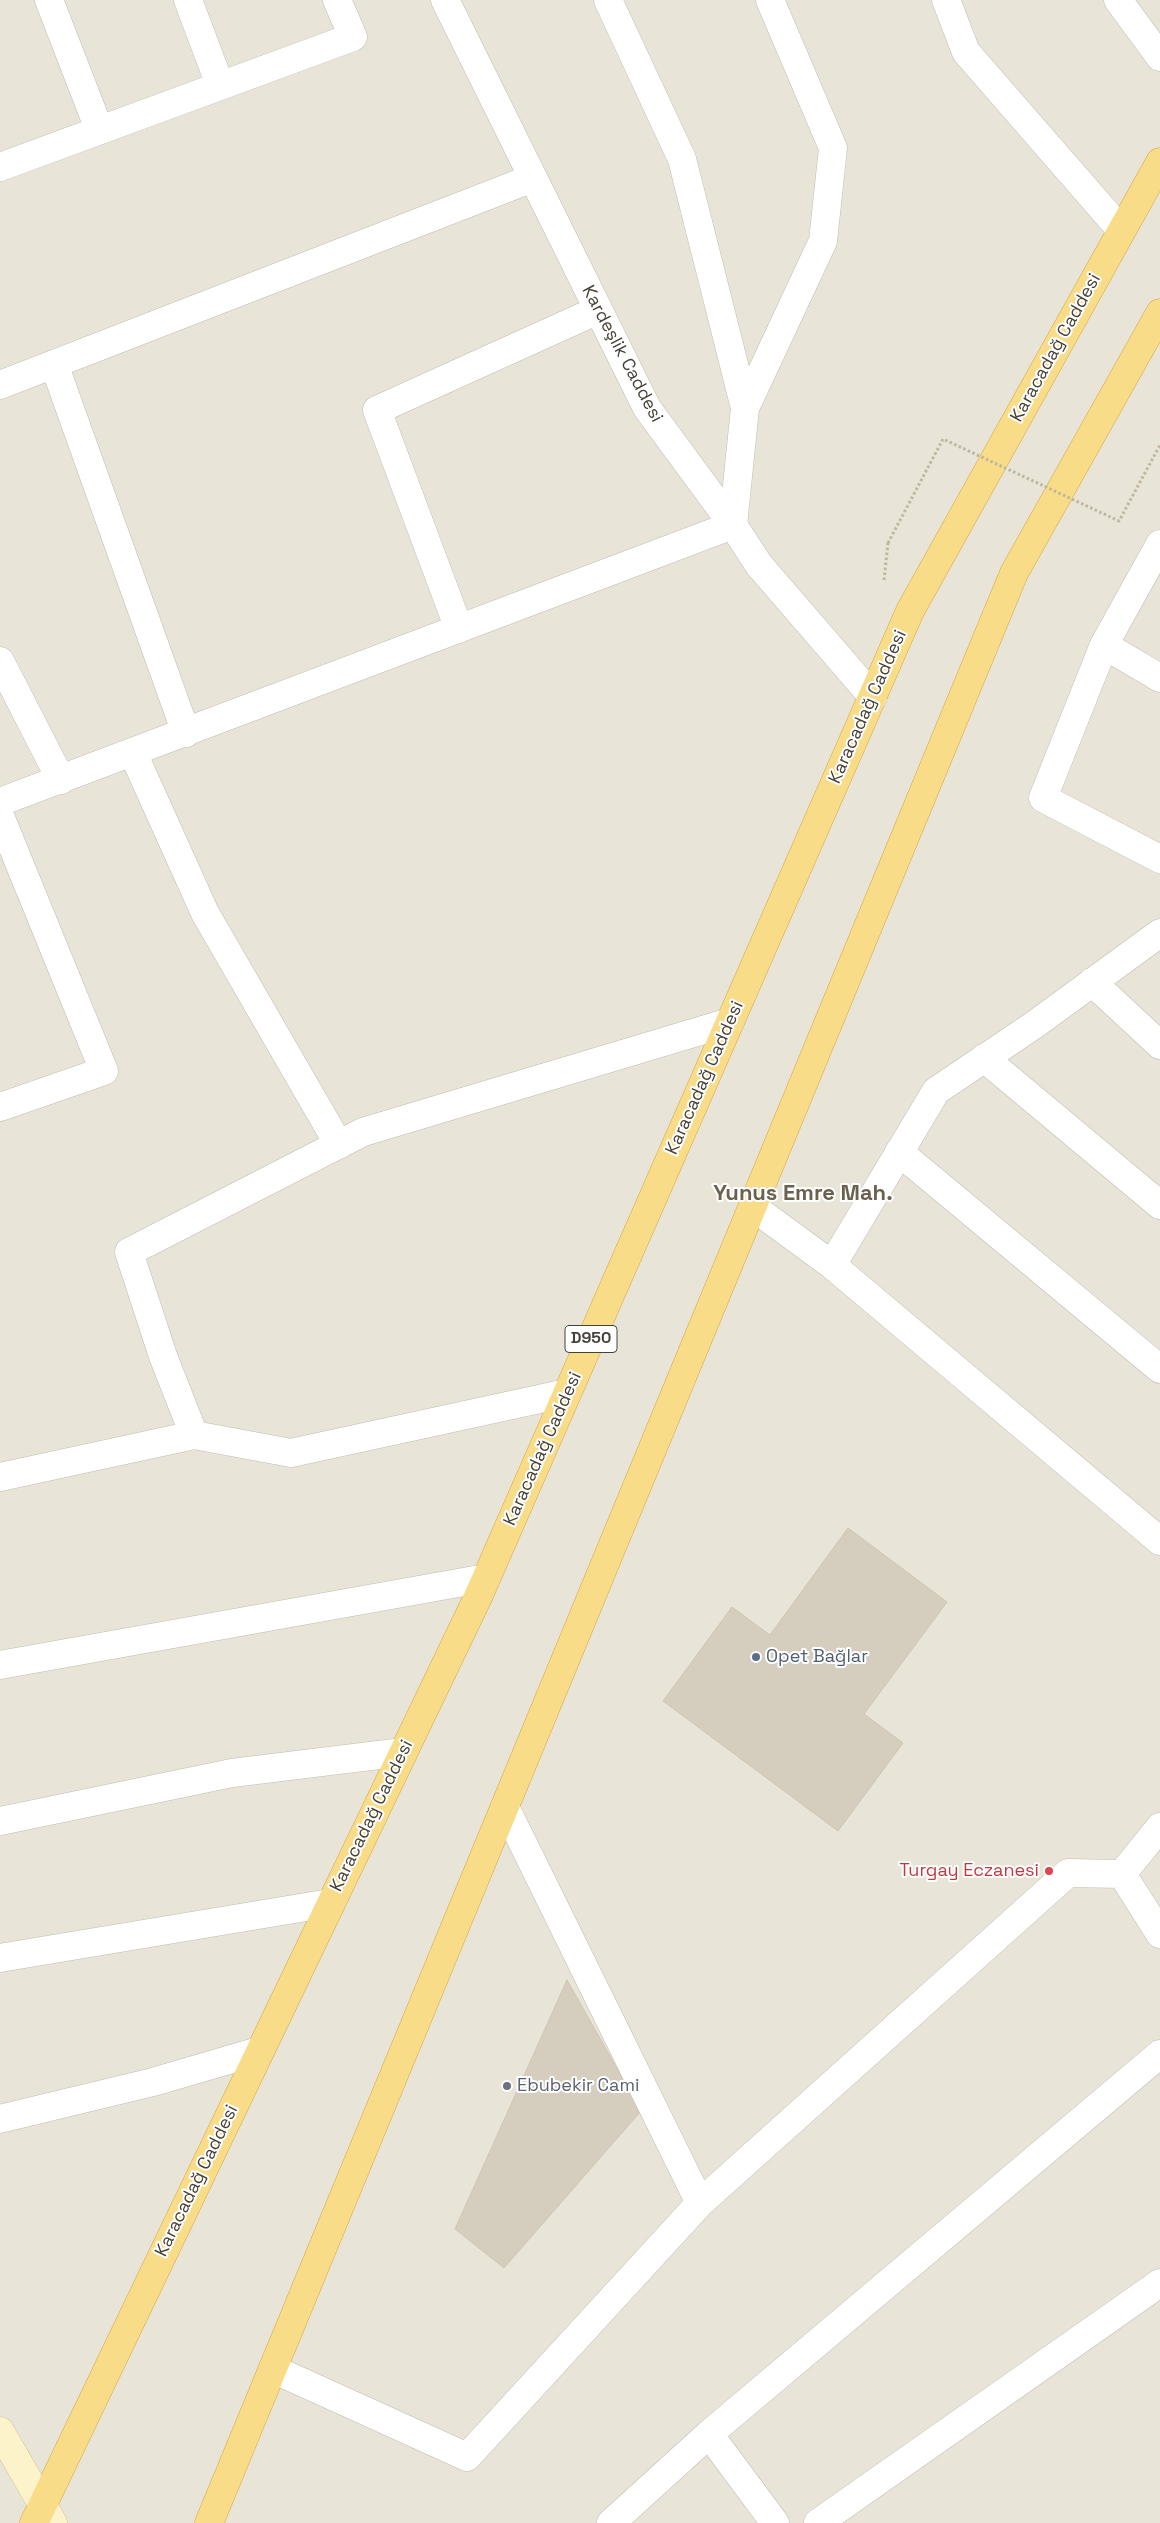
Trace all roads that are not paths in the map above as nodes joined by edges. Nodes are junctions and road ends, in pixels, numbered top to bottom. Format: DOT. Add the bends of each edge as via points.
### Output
graph roads {
  1 [pos="49,0"];
  2 [pos="188,0"];
  3 [pos="337,0"];
  4 [pos="445,0"];
  5 [pos="608,0"];
  6 [pos="770,0"];
  7 [pos="946,0"];
  8 [pos="1118,0"];
  9 [pos="1160,56"];
  10 [pos="220,85"];
  11 [pos="99,129"];
  12 [pos="1160,162"];
  13 [pos="0,167"];
  14 [pos="533,178"];
  15 [pos="1121,230"];
  16 [pos="598,310"];
  17 [pos="1160,313"];
  18 [pos="54,364"];
  19 [pos="0,385"];
  20 [pos="745,408"];
  21 [pos="732,525"];
  22 [pos="1160,544"];
  23 [pos="459,629"];
  24 [pos="1104,645"];
  25 [pos="0,661"];
  26 [pos="1160,678"];
  27 [pos="873,696"];
  28 [pos="186,733"];
  29 [pos="132,753"];
  30 [pos="61,780"];
  31 [pos="0,802"];
  32 [pos="0,816"];
  33 [pos="1160,859"];
  34 [pos="1160,933"];
  35 [pos="1092,982"];
  36 [pos="730,1022"];
  37 [pos="1160,1045"];
  38 [pos="984,1058"];
  39 [pos="0,1107"];
  40 [pos="339,1145"];
  41 [pos="899,1152"];
  42 [pos="1160,1205"];
  43 [pos="753,1207"];
  44 [pos="832,1265"];
  45 [pos="1160,1369"];
  46 [pos="567,1393"];
  47 [pos="194,1435"];
  48 [pos="0,1477"];
  49 [pos="1160,1541"];
  50 [pos="486,1578"];
  51 [pos="0,1666"];
  52 [pos="403,1752"];
  53 [pos="505,1807"];
  54 [pos="0,1821"];
  55 [pos="1160,1826"];
  56 [pos="1122,1874"];
  57 [pos="330,1904"];
  58 [pos="1160,1934"];
  59 [pos="0,1958"];
  60 [pos="259,2051"];
  61 [pos="1160,2054"];
  62 [pos="0,2119"];
  63 [pos="700,2203"];
  64 [pos="1160,2283"];
  65 [pos="273,2369"];
  66 [pos="709,2434"];
  67 [pos="2,2438"];
  68 [pos="43,2516"];
  69 [pos="209,2523"];
  70 [pos="611,2523"];
  71 [pos="775,2523"];
  72 [pos="818,2523"];
  1 -- 11 [label="street"];
  2 -- 10 [label="street"];
  3 -- 10 [label="street" via="352,37"];
  4 -- 14 [label="street, Kardeşlik Caddesi"];
  5 -- 20 [label="street" via="682,159"];
  6 -- 20 [label="street" via="833,148 823,241"];
  7 -- 15 [label="street" via="966,52"];
  8 -- 9 [label="street"];
  10 -- 11 [label="street"];
  11 -- 13 [label="street"];
  12 -- 15 [label="highway, Karacadağ Caddesi / D950"];
  14 -- 16 [label="street, Kardeşlik Caddesi"];
  14 -- 18 [label="street"];
  15 -- 27 [label="highway, Karacadağ Caddesi / D950" via="910,611"];
  16 -- 21 [label="street, Kardeşlik Caddesi" via="647,408"];
  16 -- 23 [label="street" via="377,410"];
  17 -- 43 [label="highway" via="1014,573"];
  18 -- 19 [label="street"];
  18 -- 28 [label="street"];
  20 -- 21 [label="street"];
  21 -- 23 [label="street"];
  21 -- 27 [label="street, Kardeşlik Caddesi" via="759,565"];
  22 -- 24 [label="street"];
  23 -- 28 [label="street"];
  24 -- 26 [label="street"];
  24 -- 33 [label="street" via="1043,798"];
  25 -- 30 [label="street"];
  27 -- 36 [label="highway, Karacadağ Caddesi / D950"];
  28 -- 29 [label="street"];
  29 -- 30 [label="street"];
  29 -- 40 [label="street" via="205,914"];
  30 -- 31 [label="street"];
  32 -- 39 [label="street" via="104,1071"];
  34 -- 35 [label="street"];
  35 -- 37 [label="street"];
  35 -- 38 [label="street"];
  36 -- 40 [label="street" via="364,1132"];
  36 -- 46 [label="highway, Karacadağ Caddesi / D950"];
  38 -- 41 [label="street" via="936,1092"];
  38 -- 42 [label="street"];
  40 -- 47 [label="street" via="129,1252 163,1356"];
  41 -- 44 [label="street"];
  41 -- 45 [label="street"];
  43 -- 44 [label="street"];
  43 -- 53 [label="highway"];
  44 -- 49 [label="street"];
  46 -- 47 [label="street" via="290,1453"];
  46 -- 50 [label="highway, Karacadağ Caddesi / D950"];
  47 -- 48 [label="street"];
  50 -- 51 [label="street"];
  50 -- 52 [label="highway, Karacadağ Caddesi / D950"];
  52 -- 54 [label="street" via="232,1773"];
  52 -- 57 [label="highway, Karacadağ Caddesi / D950"];
  53 -- 63 [label="street"];
  53 -- 65 [label="highway"];
  55 -- 56 [label="street"];
  56 -- 58 [label="street"];
  56 -- 63 [label="street" via="1068,1873"];
  57 -- 59 [label="street"];
  57 -- 60 [label="highway, Karacadağ Caddesi / D950"];
  60 -- 62 [label="street" via="153,2082"];
  60 -- 68 [label="highway, Karacadağ Caddesi / D950"];
  61 -- 66 [label="street"];
  63 -- 65 [label="street" via="467,2457"];
  64 -- 72 [label="street"];
  65 -- 69 [label="highway"];
  66 -- 70 [label="street"];
  66 -- 71 [label="street"];
  67 -- 68 [label="main road"];
}
